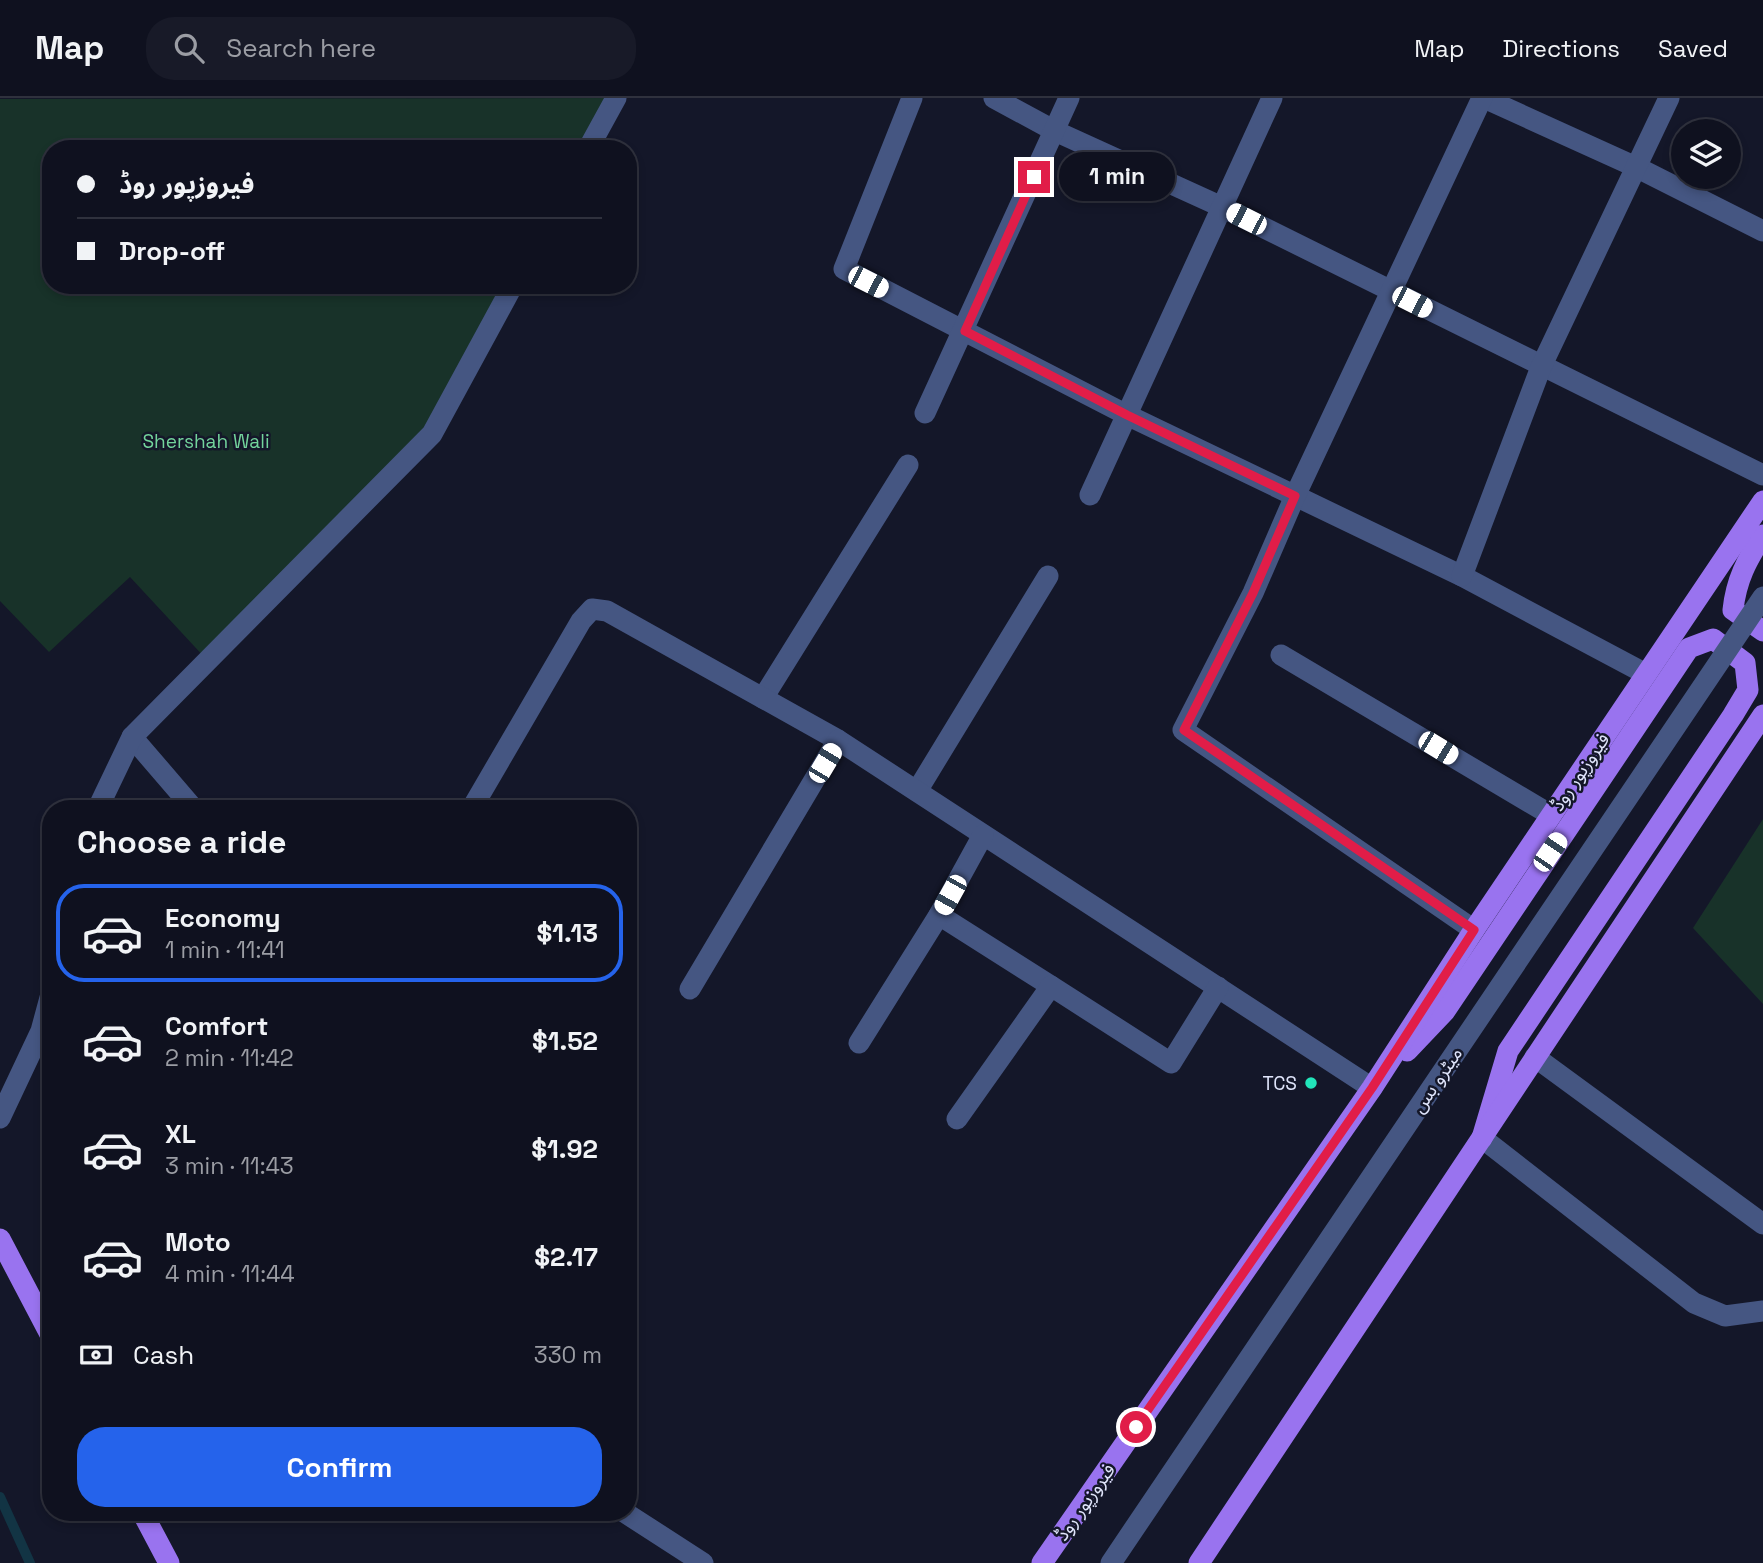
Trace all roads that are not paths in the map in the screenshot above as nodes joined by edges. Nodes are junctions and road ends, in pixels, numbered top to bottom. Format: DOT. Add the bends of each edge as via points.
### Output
graph roads {
  1 [pos="616,98"];
  2 [pos="912,98"];
  3 [pos="994,98"];
  4 [pos="1069,98"];
  5 [pos="1272,98"];
  6 [pos="1483,98"];
  7 [pos="1669,98"];
  8 [pos="1055,131"];
  9 [pos="593,140"];
  10 [pos="1636,167"];
  11 [pos="1222,207"];
  12 [pos="1763,231"];
  13 [pos="1390,292"];
  14 [pos="508,294"];
  15 [pos="965,331"];
  16 [pos="1541,367"];
  17 [pos="925,413"];
  18 [pos="1127,415"];
  19 [pos="908,465"];
  20 [pos="1763,475"];
  21 [pos="1090,495"];
  22 [pos="1295,496"];
  23 [pos="1763,501"];
  24 [pos="1763,535"];
  25 [pos="1048,576"];
  26 [pos="1462,576"];
  27 [pos="1763,597"];
  28 [pos="1763,631"];
  29 [pos="1281,655"];
  30 [pos="1646,674"];
  31 [pos="763,698"];
  32 [pos="1763,715"];
  33 [pos="132,737"];
  34 [pos="838,740"];
  35 [pos="917,791"];
  36 [pos="103,800"];
  37 [pos="187,800"];
  38 [pos="476,800"];
  39 [pos="1551,814"];
  40 [pos="984,835"];
  41 [pos="939,915"];
  42 [pos="1474,930"];
  43 [pos="1051,986"];
  44 [pos="1218,987"];
  45 [pos="690,989"];
  46 [pos="42,1027"];
  47 [pos="859,1043"];
  48 [pos="1535,1057"];
  49 [pos="1372,1088"];
  50 [pos="0,1118"];
  51 [pos="957,1119"];
  52 [pos="1482,1138"];
  53 [pos="1763,1224"];
  54 [pos="0,1239"];
  55 [pos="1763,1311"];
  56 [pos="42,1319"];
  57 [pos="637,1520"];
  58 [pos="147,1521"];
  59 [pos="169,1563"];
  60 [pos="703,1563"];
  61 [pos="1042,1563"];
  62 [pos="1111,1563"];
  63 [pos="1199,1563"];
  1 -- 9 [label="street"];
  2 -- 15 [label="street" via="844,269"];
  3 -- 8 [label="street"];
  4 -- 8 [label="street"];
  5 -- 11 [label="street"];
  6 -- 10 [label="street"];
  6 -- 13 [label="street"];
  7 -- 10 [label="street"];
  8 -- 11 [label="street"];
  8 -- 15 [label="street"];
  10 -- 12 [label="street"];
  10 -- 16 [label="street"];
  11 -- 13 [label="street"];
  11 -- 18 [label="street"];
  13 -- 16 [label="street"];
  13 -- 22 [label="street"];
  14 -- 33 [label="street" via="432,434"];
  15 -- 17 [label="street"];
  15 -- 18 [label="street"];
  16 -- 20 [label="street"];
  16 -- 26 [label="street"];
  18 -- 21 [label="street"];
  18 -- 22 [label="street"];
  19 -- 31 [label="street"];
  22 -- 26 [label="street"];
  22 -- 42 [label="street" via="1253,593 1184,730"];
  23 -- 30 [label="main road, فیروزپور روڈ"];
  24 -- 28 [label="main road" via="1735,587 1733,610"];
  25 -- 35 [label="street"];
  26 -- 30 [label="street"];
  27 -- 62 [label="street, میٹرو بس, bridge"];
  29 -- 39 [label="street"];
  30 -- 39 [label="main road, فیروزپور روڈ"];
  31 -- 34 [label="street"];
  31 -- 38 [label="street" via="607,611 592,608"];
  32 -- 48 [label="main road"];
  33 -- 36 [label="street"];
  33 -- 37 [label="street"];
  34 -- 35 [label="street"];
  34 -- 45 [label="street"];
  35 -- 40 [label="street"];
  39 -- 42 [label="main road, فیروزپور روڈ"];
  40 -- 41 [label="street"];
  40 -- 44 [label="street"];
  41 -- 43 [label="street"];
  41 -- 47 [label="street"];
  42 -- 49 [label="main road, فیروزپور روڈ"];
  43 -- 44 [label="street" via="1171,1063"];
  43 -- 51 [label="street"];
  44 -- 49 [label="street"];
  46 -- 50 [label="street"];
  48 -- 52 [label="main road"];
  48 -- 53 [label="street"];
  49 -- 52 [label="main road" via="1445,1011 1671,670 1689,648 1713,639 1745,663 1748,690 1508,1051"];
  49 -- 61 [label="main road, فیروزپور روڈ"];
  52 -- 55 [label="street" via="1694,1303 1725,1316"];
  52 -- 63 [label="main road"];
  54 -- 56 [label="main road"];
  57 -- 60 [label="street"];
  58 -- 59 [label="main road"];
}
